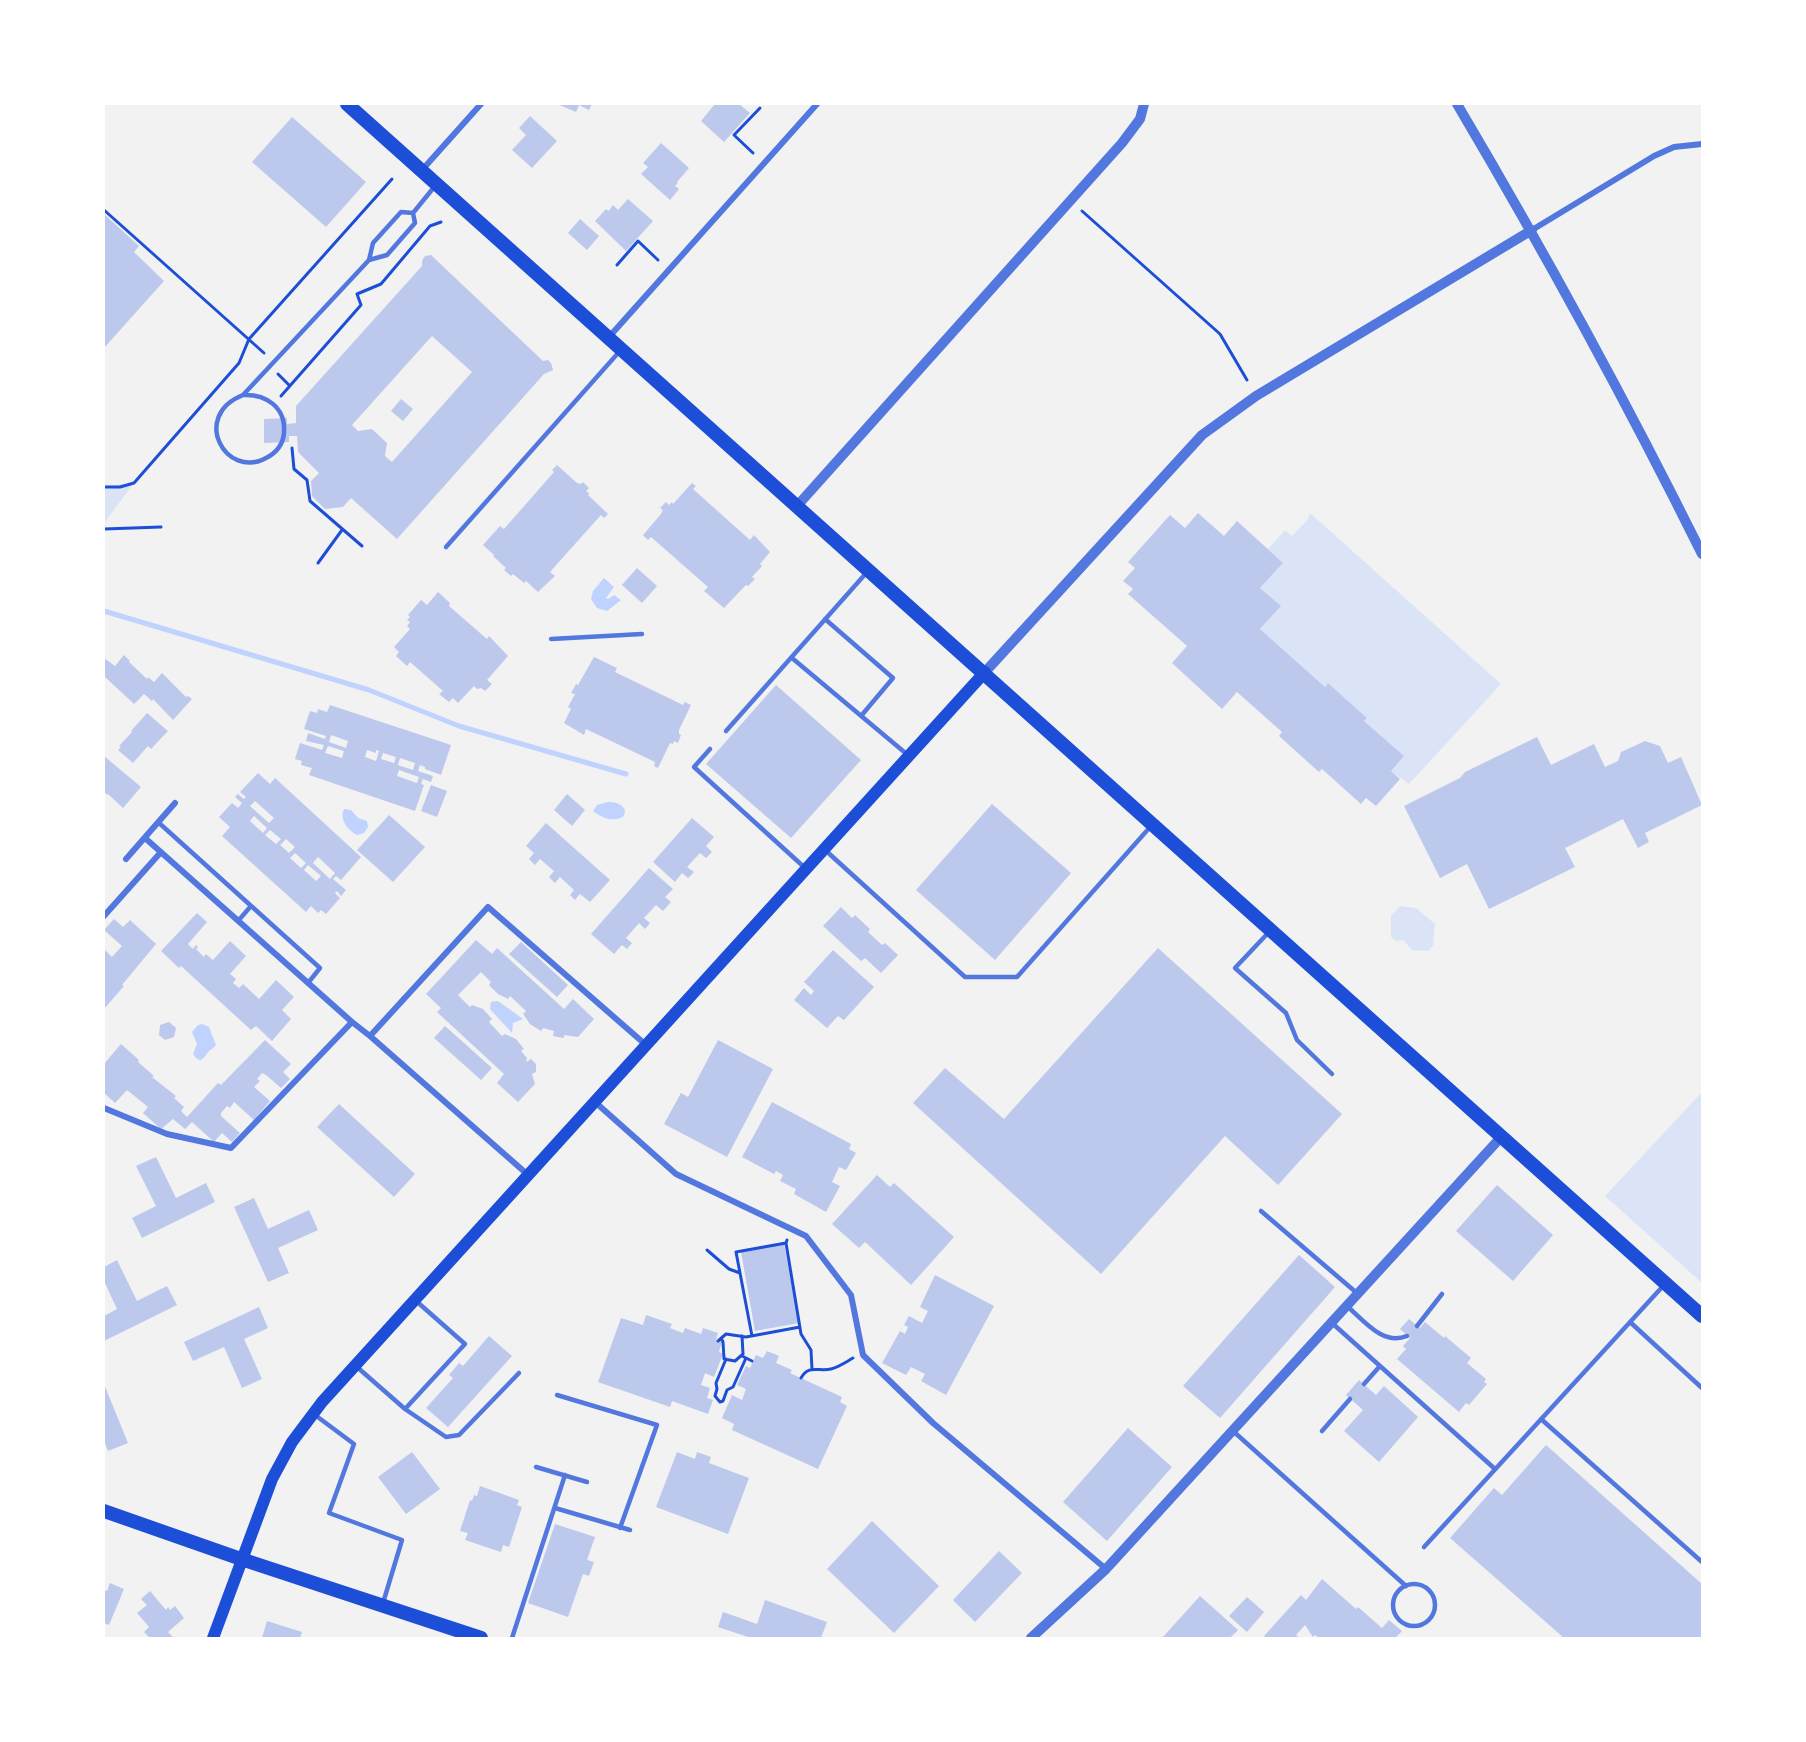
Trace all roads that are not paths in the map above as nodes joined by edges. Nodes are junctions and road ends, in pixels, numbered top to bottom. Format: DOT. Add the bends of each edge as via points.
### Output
graph roads {
  1 [pos="347,104"];
  2 [pos="481,104"];
  3 [pos="818,104"];
  4 [pos="1144,104"];
  5 [pos="1457,104"];
  6 [pos="1702,144"];
  7 [pos="422,170"];
  8 [pos="437,183"];
  9 [pos="413,213"];
  10 [pos="1532,230"];
  11 [pos="369,260"];
  12 [pos="609,338"];
  13 [pos="622,349"];
  14 [pos="243,395"];
  15 [pos="797,506"];
  16 [pos="446,547"];
  17 [pos="1702,554"];
  18 [pos="869,569"];
  19 [pos="825,619"];
  20 [pos="642,634"];
  21 [pos="551,639"];
  22 [pos="792,658"];
  23 [pos="985,672"];
  24 [pos="861,716"];
  25 [pos="726,731"];
  26 [pos="710,749"];
  27 [pos="909,756"];
  28 [pos="175,803"];
  29 [pos="158,822"];
  30 [pos="1153,824"];
  31 [pos="145,838"];
  32 [pos="824,849"];
  33 [pos="161,852"];
  34 [pos="126,859"];
  35 [pos="806,869"];
  36 [pos="251,906"];
  37 [pos="104,916"];
  38 [pos="238,921"];
  39 [pos="1272,930"];
  40 [pos="308,983"];
  41 [pos="352,1022"];
  42 [pos="370,1036"];
  43 [pos="645,1045"];
  44 [pos="1332,1074"];
  45 [pos="595,1102"];
  46 [pos="104,1108"];
  47 [pos="1502,1136"];
  48 [pos="527,1174"];
  49 [pos="1261,1211"];
  50 [pos="1666,1283"];
  51 [pos="1442,1293"];
  52 [pos="1358,1294"];
  53 [pos="414,1300"];
  54 [pos="1347,1306"];
  55 [pos="1702,1316"];
  56 [pos="1630,1322"];
  57 [pos="1332,1323"];
  58 [pos="1417,1326"];
  59 [pos="1407,1336"];
  60 [pos="355,1365"];
  61 [pos="1380,1366"];
  62 [pos="519,1373"];
  63 [pos="1364,1384"];
  64 [pos="1702,1388"];
  65 [pos="556,1395"];
  66 [pos="1350,1399"];
  67 [pos="405,1409"];
  68 [pos="313,1413"];
  69 [pos="1541,1419"];
  70 [pos="1233,1431"];
  71 [pos="1322,1431"];
  72 [pos="536,1467"];
  73 [pos="1495,1469"];
  74 [pos="565,1475"];
  75 [pos="587,1482"];
  76 [pos="555,1508"];
  77 [pos="104,1511"];
  78 [pos="621,1527"];
  79 [pos="630,1530"];
  80 [pos="1424,1547"];
  81 [pos="241,1559"];
  82 [pos="1702,1562"];
  83 [pos="1106,1569"];
  84 [pos="1406,1586"];
  85 [pos="383,1606"];
  86 [pos="213,1638"];
  87 [pos="481,1638"];
  88 [pos="512,1638"];
  89 [pos="1031,1638"];
  1 -- 7 [label="main road"];
  2 -- 7 [label="street"];
  3 -- 12 [label="street"];
  4 -- 15 [label="street" via="1140,119 1122,143"];
  5 -- 10 [label="street"];
  6 -- 10 [label="street" via="1674,147 1654,156"];
  7 -- 8 [label="main road"];
  8 -- 9 [label="lane"];
  8 -- 12 [label="main road"];
  9 -- 11 [label="lane" via="401,212 373,243"];
  9 -- 11 [label="lane" via="415,223 387,255"];
  10 -- 17 [label="street"];
  10 -- 23 [label="street" via="1256,396 1202,435"];
  11 -- 14 [label="lane"];
  12 -- 13 [label="main road"];
  13 -- 15 [label="main road"];
  13 -- 16 [label="lane"];
  14 -- 14 [label="lane" via="223,407 216,429 222,449 230,457 251,463 271,456 279,448 284,426 282,415 266,398"];
  15 -- 18 [label="main road"];
  18 -- 19 [label="lane"];
  18 -- 23 [label="main road"];
  19 -- 22 [label="lane"];
  19 -- 24 [label="lane" via="893,678"];
  20 -- 21 [label="lane"];
  22 -- 24 [label="lane"];
  22 -- 25 [label="lane"];
  23 -- 27 [label="main road"];
  23 -- 30 [label="main road"];
  24 -- 27 [label="lane"];
  26 -- 35 [label="lane" via="694,766"];
  27 -- 32 [label="main road"];
  28 -- 29 [label="street"];
  29 -- 31 [label="street"];
  29 -- 36 [label="lane"];
  30 -- 32 [label="lane" via="1017,977 965,977"];
  30 -- 39 [label="main road"];
  31 -- 33 [label="street"];
  31 -- 34 [label="street"];
  32 -- 35 [label="main road"];
  33 -- 37 [label="street"];
  33 -- 38 [label="street"];
  35 -- 43 [label="main road"];
  36 -- 38 [label="lane"];
  36 -- 40 [label="lane" via="320,968"];
  38 -- 40 [label="street"];
  39 -- 44 [label="lane" via="1235,968 1286,1013 1297,1040"];
  39 -- 47 [label="main road"];
  40 -- 41 [label="street"];
  41 -- 42 [label="street"];
  41 -- 46 [label="street" via="231,1148 166,1134"];
  42 -- 43 [label="street" via="488,907"];
  42 -- 48 [label="street"];
  43 -- 45 [label="main road"];
  45 -- 48 [label="main road"];
  45 -- 83 [label="street" via="676,1174 806,1236 851,1295 863,1353 933,1424"];
  47 -- 50 [label="main road"];
  47 -- 52 [label="street"];
  48 -- 53 [label="main road"];
  49 -- 52 [label="lane"];
  50 -- 55 [label="main road"];
  50 -- 56 [label="lane"];
  51 -- 58 [label="lane"];
  52 -- 54 [label="street"];
  53 -- 60 [label="main road"];
  53 -- 67 [label="lane" via="465,1344"];
  54 -- 57 [label="street"];
  54 -- 59 [label="lane" via="1383,1337"];
  56 -- 64 [label="lane"];
  56 -- 69 [label="lane"];
  57 -- 61 [label="lane"];
  57 -- 70 [label="street"];
  60 -- 67 [label="lane"];
  60 -- 68 [label="main road"];
  61 -- 63 [label="lane"];
  61 -- 73 [label="lane"];
  62 -- 67 [label="lane" via="459,1435 446,1437"];
  65 -- 78 [label="lane" via="657,1425"];
  66 -- 71 [label="lane"];
  68 -- 81 [label="main road" via="272,1479"];
  68 -- 85 [label="lane" via="354,1444 329,1513 402,1540"];
  69 -- 73 [label="lane"];
  69 -- 82 [label="lane"];
  70 -- 83 [label="street"];
  70 -- 84 [label="lane"];
  72 -- 74 [label="lane"];
  73 -- 80 [label="lane"];
  74 -- 75 [label="lane"];
  74 -- 76 [label="lane"];
  76 -- 78 [label="lane"];
  76 -- 88 [label="lane"];
  77 -- 81 [label="main road"];
  78 -- 79 [label="lane"];
  81 -- 85 [label="main road"];
  81 -- 86 [label="main road"];
  83 -- 89 [label="street"];
  84 -- 84 [label="lane" via="1395,1596 1394,1610 1402,1622 1422,1624 1432,1616 1433,1597 1425,1587"];
  85 -- 87 [label="main road"];
}
